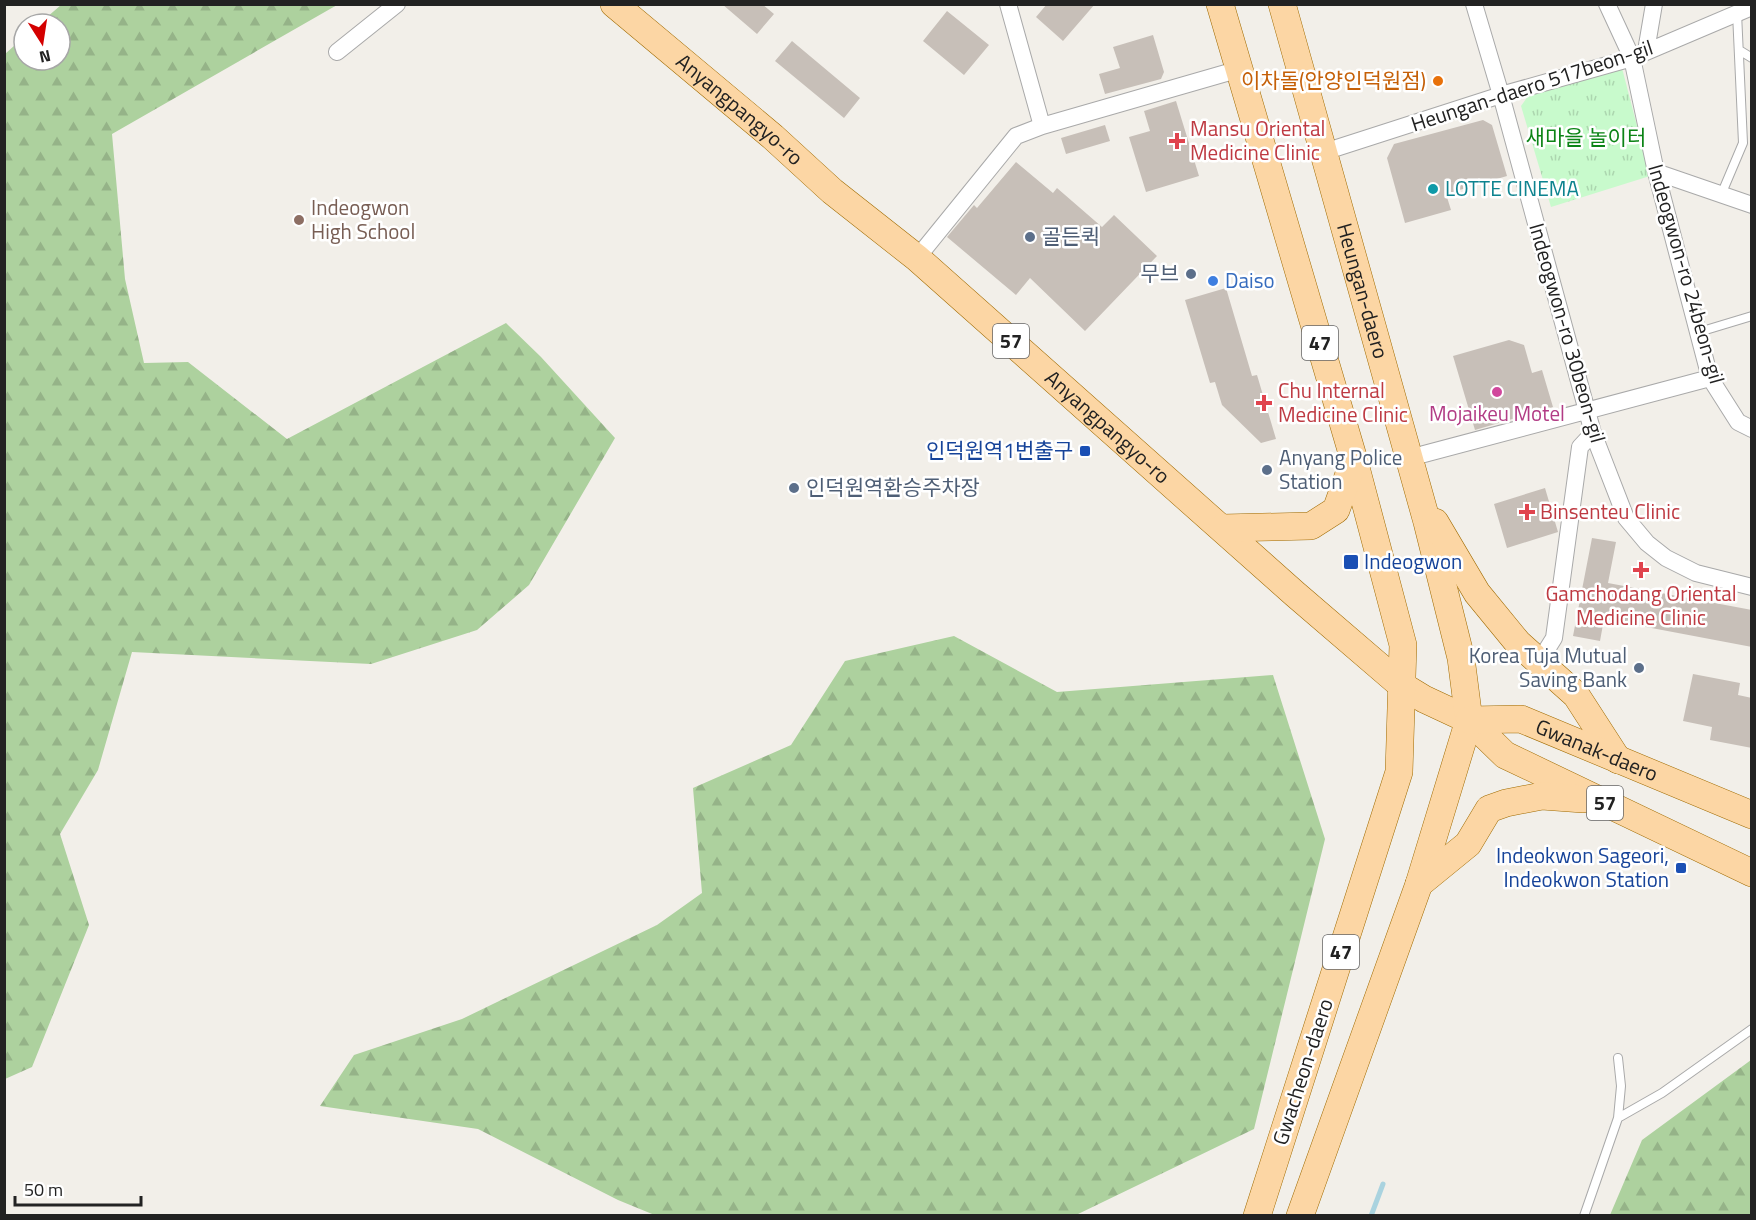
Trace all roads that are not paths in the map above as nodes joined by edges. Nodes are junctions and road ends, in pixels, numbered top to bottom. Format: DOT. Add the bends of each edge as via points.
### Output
graph roads {
  1 [pos="397,4"];
  2 [pos="614,4"];
  3 [pos="1008,4"];
  4 [pos="1220,4"];
  5 [pos="1282,4"];
  6 [pos="1474,4"];
  7 [pos="1607,4"];
  8 [pos="1654,4"];
  9 [pos="1744,10"];
  10 [pos="1739,50"];
  11 [pos="337,52"];
  12 [pos="1639,54"];
  13 [pos="1752,58"];
  14 [pos="1240,69"];
  15 [pos="1501,95"];
  16 [pos="1042,126"];
  17 [pos="1324,152"];
  18 [pos="1656,172"];
  19 [pos="1721,195"];
  20 [pos="1752,205"];
  21 [pos="917,258"];
  22 [pos="1752,316"];
  23 [pos="1699,332"];
  24 [pos="1710,378"];
  25 [pos="1587,410"];
  26 [pos="1752,429"];
  27 [pos="1593,433"];
  28 [pos="1409,458"];
  29 [pos="1354,460"];
  30 [pos="1419,495"];
  31 [pos="1222,528"];
  32 [pos="1752,587"];
  33 [pos="1539,662"];
  34 [pos="1401,685"];
  35 [pos="1469,720"];
  36 [pos="1618,760"];
  37 [pos="1600,801"];
  38 [pos="1752,815"];
  39 [pos="1752,873"];
  40 [pos="1419,884"];
  41 [pos="1752,1029"];
  42 [pos="1618,1058"];
  43 [pos="1618,1118"];
  44 [pos="1257,1215"];
  45 [pos="1300,1215"];
  46 [pos="1584,1215"];
  1 -- 11 [label="street"];
  2 -- 21 [label="main road, Anyangpangyo-ro / 57" via="832,191"];
  3 -- 16 [label="street"];
  4 -- 14 [label="main road, 47"];
  5 -- 17 [label="main road, Heungan-daero / 47"];
  6 -- 15 [label="street, Indeogwon-ro 30beon-gil"];
  7 -- 12 [label="street, Indeogwon-ro 24beon-gil"];
  8 -- 12 [label="street"];
  9 -- 10 [label="lane, Heungan-daero 517beon-gil"];
  9 -- 12 [label="street, Heungan-daero 517beon-gil"];
  10 -- 13 [label="lane"];
  10 -- 19 [label="lane, Heungan-daero 517beon-gil" via="1743,143"];
  12 -- 15 [label="street, Heungan-daero 517beon-gil"];
  12 -- 18 [label="street, Indeogwon-ro 24beon-gil"];
  14 -- 16 [label="street"];
  14 -- 29 [label="main road, 47"];
  15 -- 17 [label="street, Heungan-daero 517beon-gil"];
  15 -- 25 [label="street, Indeogwon-ro 30beon-gil"];
  16 -- 21 [label="street" via="1016,136"];
  17 -- 28 [label="main road, Heungan-daero / 47"];
  18 -- 19 [label="street"];
  18 -- 23 [label="street, Indeogwon-ro 24beon-gil"];
  19 -- 20 [label="street"];
  21 -- 31 [label="main road, Anyangpangyo-ro / 57"];
  22 -- 23 [label="lane"];
  23 -- 24 [label="street, Indeogwon-ro 24beon-gil"];
  24 -- 25 [label="street"];
  24 -- 26 [label="street, Indeogwon-ro 24beon-gil" via="1738,422"];
  25 -- 27 [label="street, Indeogwon-ro 30beon-gil"];
  25 -- 28 [label="street"];
  27 -- 32 [label="street, Indeogwon-ro 30beon-gil" via="1626,519 1647,543 1696,573"];
  27 -- 33 [label="street" via="1580,447 1554,638"];
  28 -- 30 [label="main road, Heungan-daero / 47"];
  29 -- 31 [label="main road" via="1336,510 1311,526"];
  29 -- 34 [label="main road, 47" via="1403,645"];
  30 -- 33 [label="main road" via="1477,593"];
  30 -- 35 [label="main road, Heungan-daero / 47" via="1461,658"];
  31 -- 34 [label="main road, Anyangpangyo-ro / 57"];
  33 -- 36 [label="main road" via="1576,695"];
  34 -- 35 [label="main road, Anyangpangyo-ro / 57"];
  34 -- 44 [label="main road, Gwacheon-daero / 47" via="1399,772"];
  35 -- 36 [label="main road, Gwanak-daero / 57" via="1521,719"];
  35 -- 37 [label="main road, Gwanak-daero / 57" via="1505,755"];
  35 -- 40 [label="main road, Gwacheon-daero / 47"];
  36 -- 38 [label="main road, Gwanak-daero / 57"];
  37 -- 39 [label="main road, Gwanak-daero / 57"];
  37 -- 40 [label="main road" via="1542,796 1489,809 1468,844"];
  40 -- 45 [label="main road, Gwacheon-daero / 47"];
  41 -- 43 [label="lane" via="1662,1093"];
  42 -- 43 [label="lane"];
  43 -- 46 [label="lane"];
}
